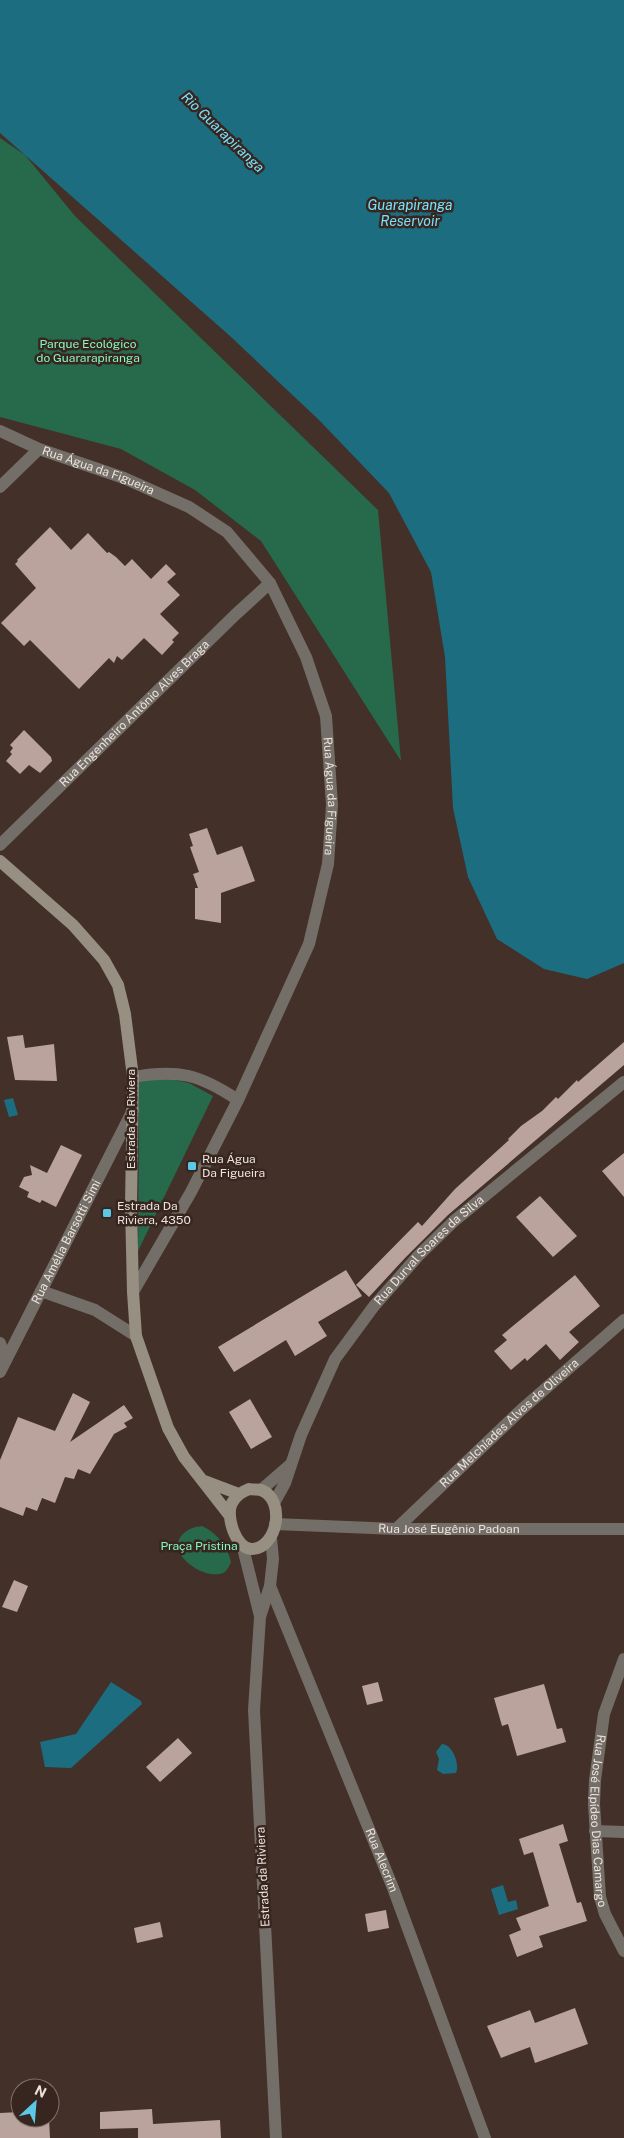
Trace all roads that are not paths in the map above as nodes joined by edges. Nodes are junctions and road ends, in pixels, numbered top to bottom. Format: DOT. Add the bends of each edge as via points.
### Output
graph roads {
  1 [pos="0,431"];
  2 [pos="39,449"];
  3 [pos="0,487"];
  4 [pos="270,583"];
  5 [pos="0,845"];
  6 [pos="0,861"];
  7 [pos="133,1077"];
  8 [pos="624,1082"];
  9 [pos="238,1100"];
  10 [pos="133,1110"];
  11 [pos="41,1291"];
  12 [pos="133,1292"];
  13 [pos="624,1320"];
  14 [pos="136,1336"];
  15 [pos="0,1343"];
  16 [pos="6,1360"];
  17 [pos="0,1372"];
  18 [pos="291,1464"];
  19 [pos="202,1480"];
  20 [pos="261,1490"];
  21 [pos="239,1494"];
  22 [pos="274,1503"];
  23 [pos="230,1516"];
  24 [pos="275,1524"];
  25 [pos="624,1529"];
  26 [pos="396,1530"];
  27 [pos="271,1538"];
  28 [pos="243,1548"];
  29 [pos="270,1586"];
  30 [pos="260,1616"];
  31 [pos="624,1659"];
  32 [pos="595,1831"];
  33 [pos="624,1832"];
  34 [pos="624,1951"];
  35 [pos="276,2138"];
  36 [pos="486,2138"];
  1 -- 2 [label="street, Rua Água da Figueira"];
  2 -- 3 [label="street"];
  2 -- 4 [label="street, Rua Água da Figueira" via="124,478 189,507 228,532"];
  4 -- 5 [label="street, Rua Engenheiro Antônio Alves Braga"];
  4 -- 9 [label="street, Rua Água da Figueira" via="306,657 326,716 332,805 328,864 309,944"];
  6 -- 7 [label="street, Estrada da Riviera" via="73,925 104,960 118,985"];
  7 -- 9 [label="street" via="158,1073 186,1074 214,1084"];
  7 -- 10 [label="street, Estrada da Riviera"];
  8 -- 18 [label="street, Rua Durval Soares da Silva" via="454,1221 374,1306 335,1359"];
  9 -- 12 [label="street, Rua Água da Figueira" via="191,1192"];
  10 -- 11 [label="street, Rua Amélia Barsotti Simi"];
  10 -- 12 [label="street, Estrada da Riviera"];
  11 -- 14 [label="street" via="96,1310"];
  11 -- 16 [label="street, Rua Amélia Barsotti Simi"];
  12 -- 14 [label="street, Estrada da Riviera"];
  13 -- 26 [label="street, Rua Melchíades Alves de Oliveira" via="520,1410"];
  14 -- 19 [label="street, Estrada da Riviera" via="168,1428"];
  15 -- 16 [label="street"];
  16 -- 17 [label="street, Rua Amélia Barsotti Simi"];
  18 -- 20 [label="street"];
  18 -- 22 [label="street, Rua Durval Soares da Silva"];
  19 -- 21 [label="street"];
  19 -- 23 [label="street, Estrada da Riviera"];
  20 -- 21 [label="street" via="250,1489"];
  20 -- 22 [label="street"];
  21 -- 23 [label="street" via="231,1504"];
  22 -- 24 [label="street"];
  23 -- 28 [label="street"];
  24 -- 26 [label="street, Rua José Eugênio Padoan"];
  24 -- 27 [label="street"];
  25 -- 26 [label="street, Rua José Eugênio Padoan"];
  27 -- 28 [label="street" via="259,1548"];
  27 -- 29 [label="street, Estrada da Riviera"];
  28 -- 30 [label="street, Estrada da Riviera"];
  29 -- 30 [label="street, Estrada da Riviera"];
  29 -- 36 [label="street, Rua Alecrim" via="393,1888"];
  30 -- 35 [label="street, Estrada da Riviera" via="254,1710"];
  31 -- 32 [label="street, Rua José Elpídeo Dias Camargo" via="604,1714 595,1780"];
  32 -- 33 [label="street"];
  32 -- 34 [label="street, Rua José Elpídeo Dias Camargo" via="600,1897"];
}
